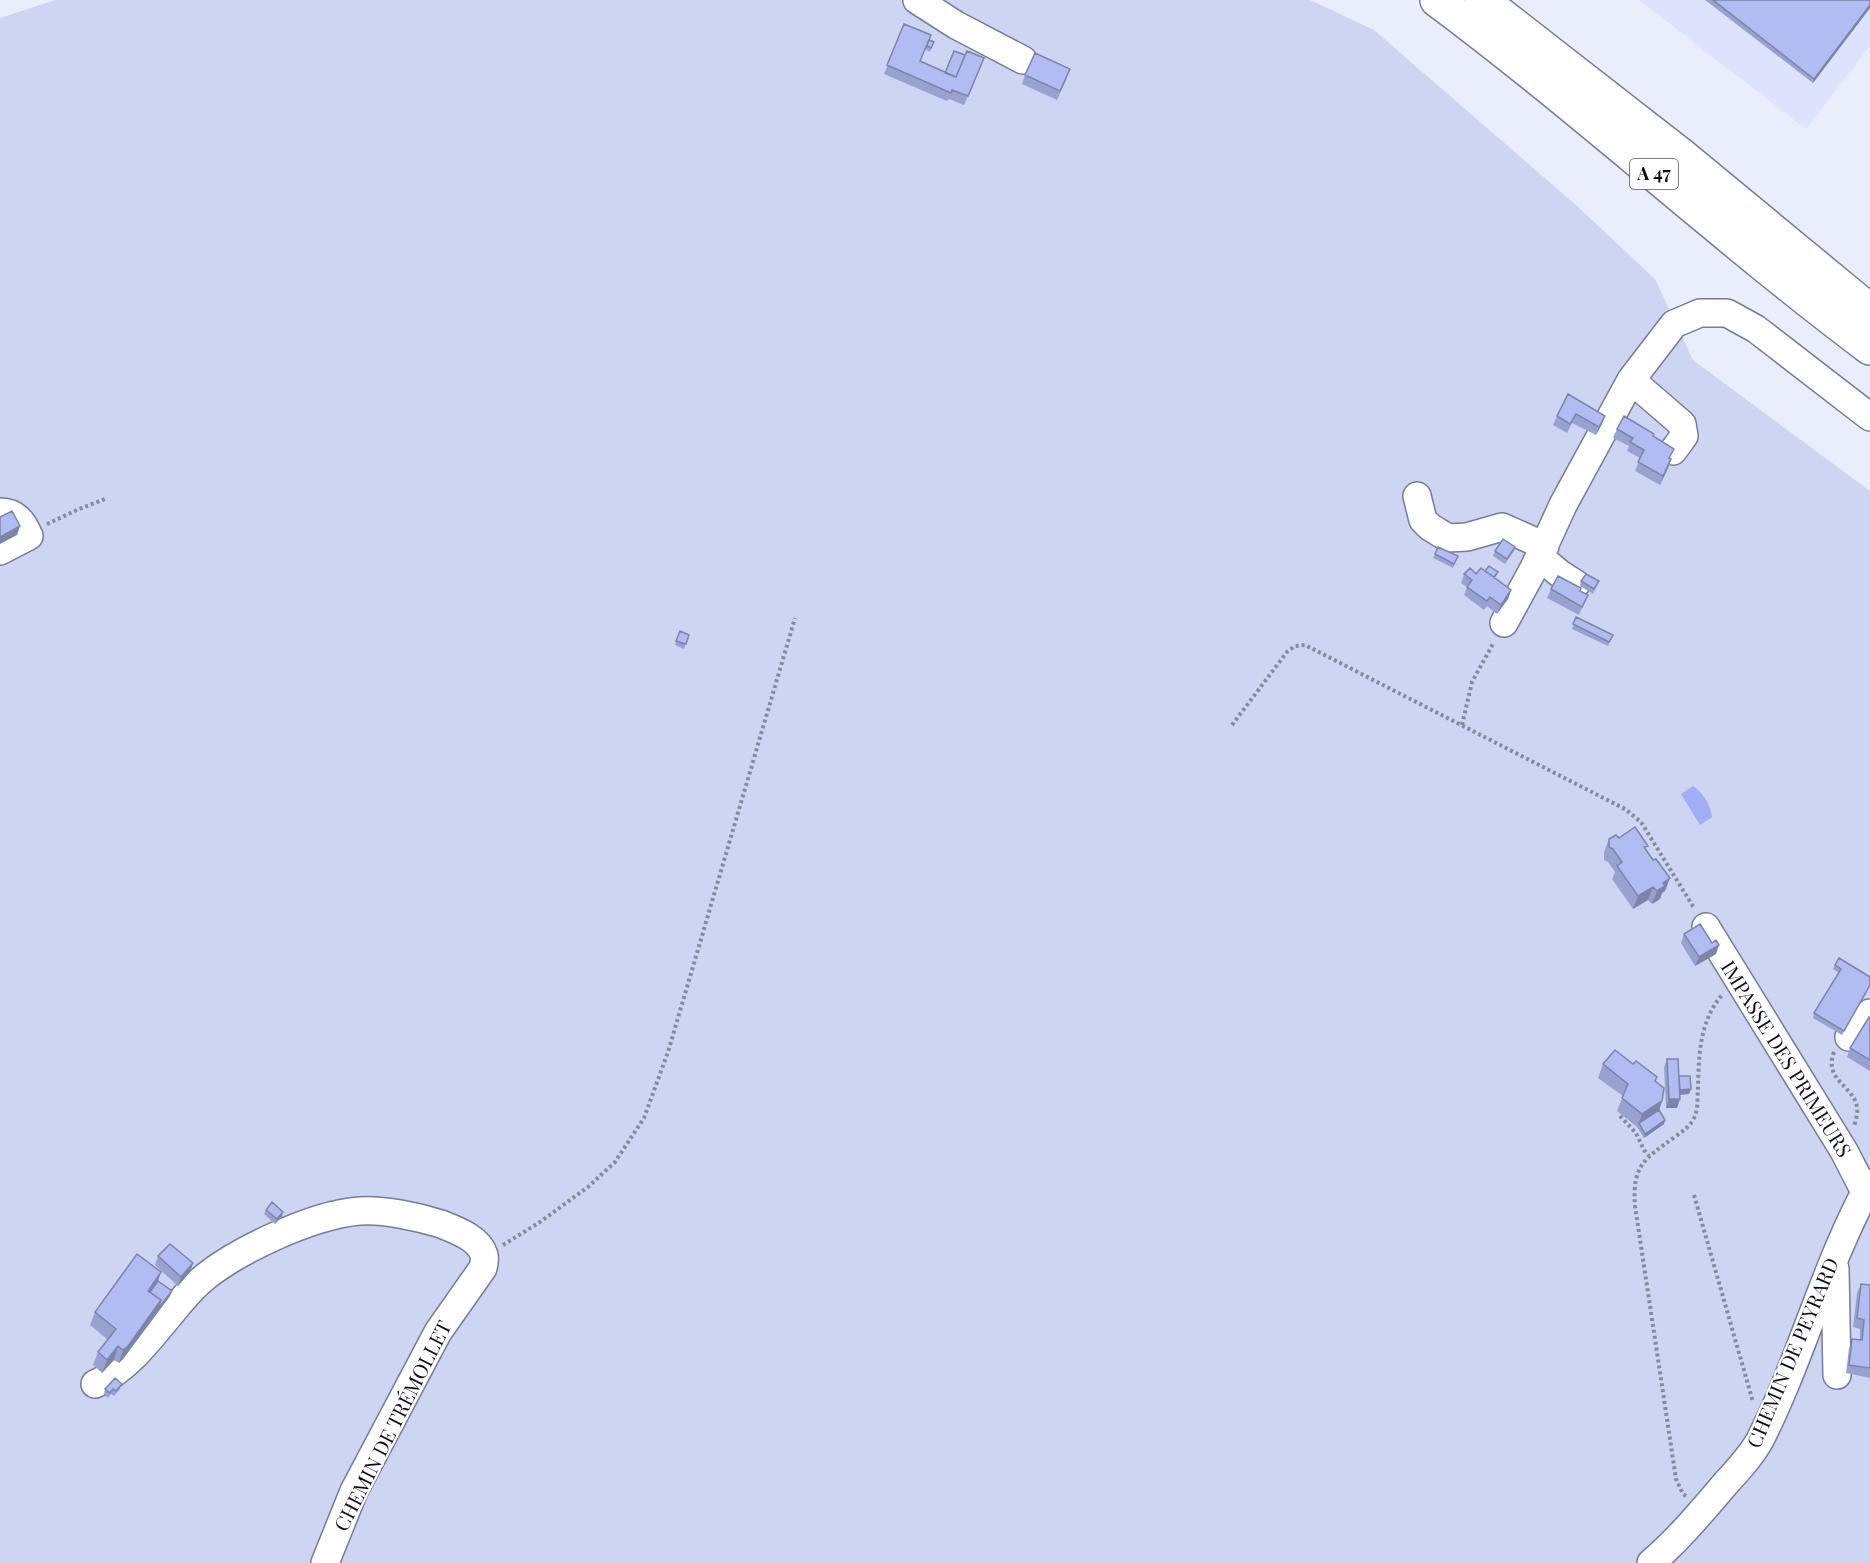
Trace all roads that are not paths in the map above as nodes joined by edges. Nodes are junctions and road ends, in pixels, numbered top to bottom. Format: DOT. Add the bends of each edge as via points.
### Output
graph roads {
  1 [pos="917,0"];
  2 [pos="1437,0"];
  3 [pos="1482,0"];
  4 [pos="1023,60"];
  5 [pos="1870,310"];
  6 [pos="1870,348"];
  7 [pos="1630,380"];
  8 [pos="1870,417"];
  9 [pos="1673,451"];
  10 [pos="1417,496"];
  11 [pos="0,512"];
  12 [pos="0,550"];
  13 [pos="1540,557"];
  14 [pos="1576,584"];
  15 [pos="1504,623"];
  16 [pos="1706,927"];
  17 [pos="1870,1012"];
  18 [pos="1849,1037"];
  19 [pos="1868,1188"];
  20 [pos="1835,1256"];
  21 [pos="1837,1375"];
  22 [pos="95,1384"];
  23 [pos="325,1563"];
  24 [pos="1651,1563"];
  1 -- 4 [label="street"];
  2 -- 6 [label="highway, A 47"];
  3 -- 5 [label="highway, A 47" via="1682,155"];
  7 -- 8 [label="street" via="1674,324 1700,313 1727,313 1756,329"];
  7 -- 9 [label="street" via="1682,424 1684,436"];
  7 -- 13 [label="street" via="1563,505"];
  10 -- 13 [label="street" via="1424,520 1448,538 1508,528"];
  11 -- 12 [label="street" via="20,520 29,536"];
  13 -- 14 [label="street"];
  13 -- 15 [label="street"];
  16 -- 19 [label="street, IMPASSE DES PRIMEURS" via="1732,991"];
  17 -- 18 [label="street"];
  19 -- 20 [label="street, CHEMIN DE PEYRARD"];
  20 -- 21 [label="street"];
  20 -- 24 [label="street, CHEMIN DE PEYRARD" via="1759,1441 1708,1504"];
  22 -- 23 [label="street, CHEMIN DE TRÉMOLLET" via="110,1377 139,1350 207,1275 274,1236 311,1221 362,1210 440,1224 466,1235 485,1256 483,1268 438,1332 354,1491"];
}
